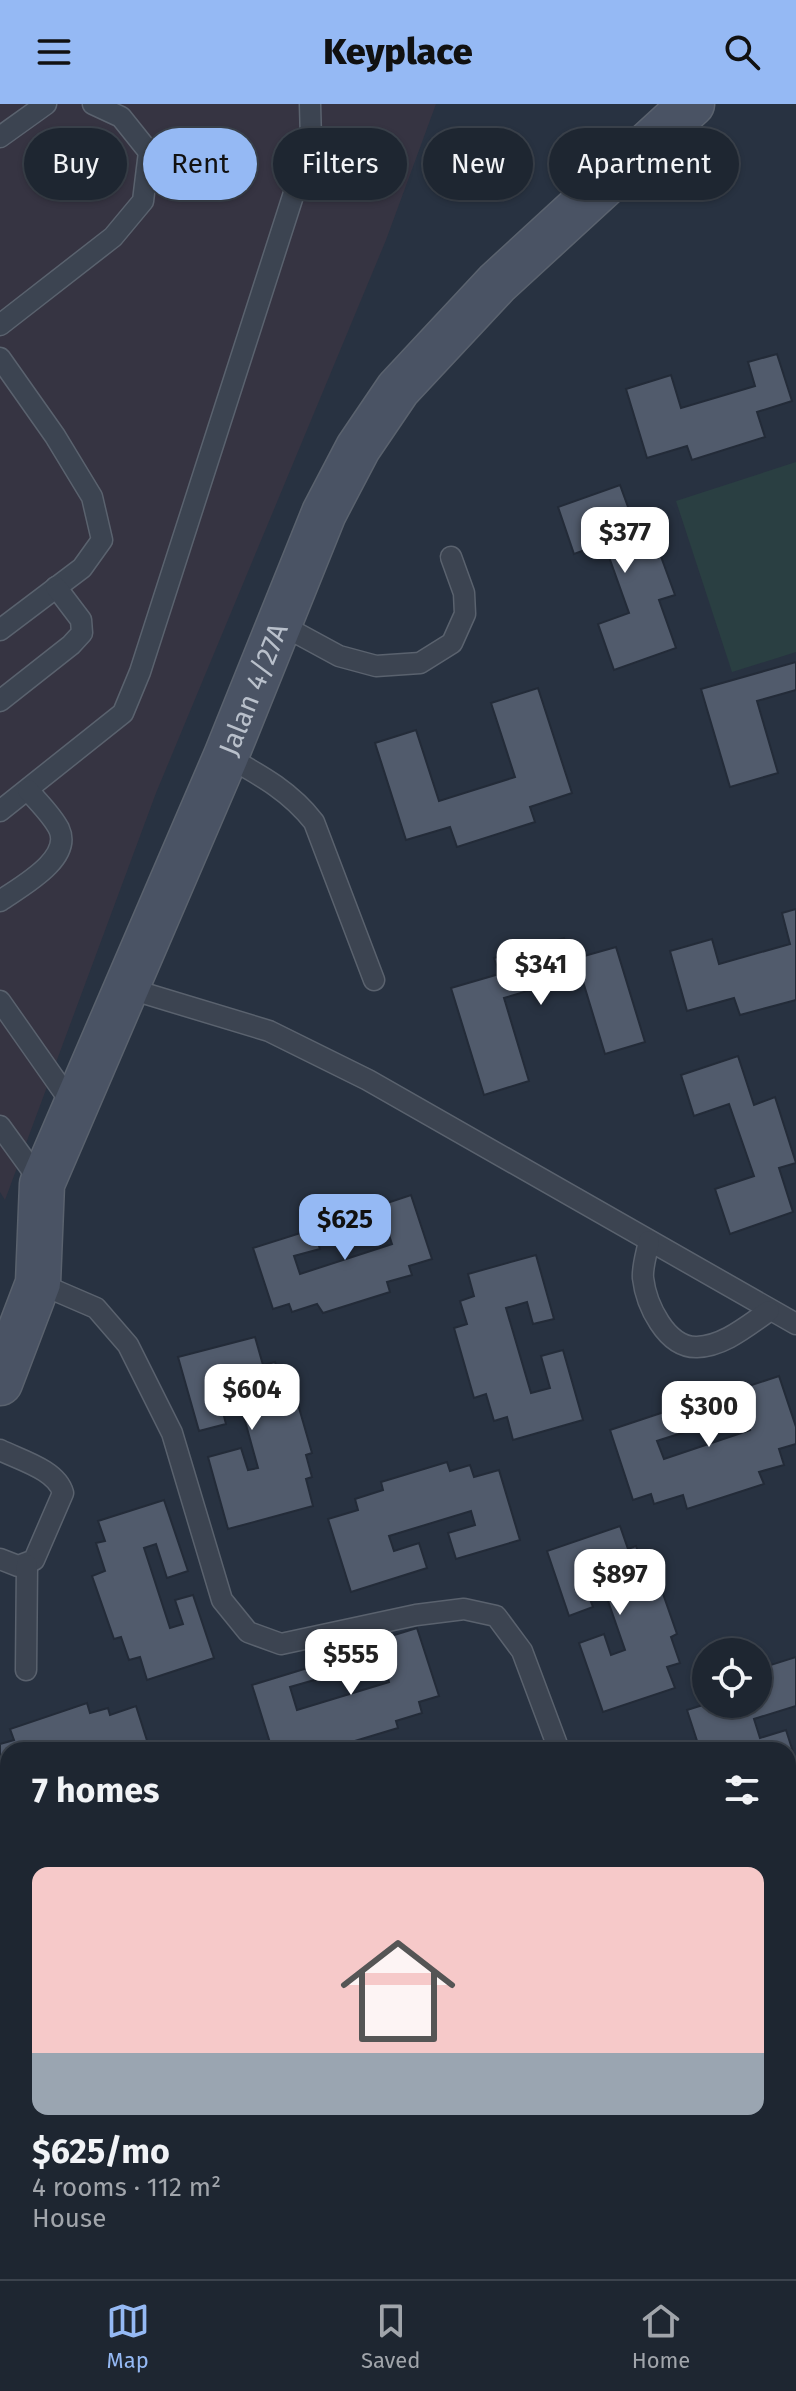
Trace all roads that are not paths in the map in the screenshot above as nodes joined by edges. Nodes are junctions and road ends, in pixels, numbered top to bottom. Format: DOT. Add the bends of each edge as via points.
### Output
graph roads {
  1 [pos="46,104"];
  2 [pos="93,104"];
  3 [pos="310,104"];
  4 [pos="692,104"];
  5 [pos="0,137"];
  6 [pos="0,325"];
  7 [pos="0,358"];
  8 [pos="451,557"];
  9 [pos="56,587"];
  10 [pos="280,624"];
  11 [pos="0,630"];
  12 [pos="0,701"];
  13 [pos="226,756"];
  14 [pos="28,790"];
  15 [pos="0,811"];
  16 [pos="0,901"];
  17 [pos="374,980"];
  18 [pos="127,988"];
  19 [pos="0,1001"];
  20 [pos="75,1108"];
  21 [pos="0,1126"];
  22 [pos="42,1184"];
  23 [pos="649,1241"];
  24 [pos="38,1283"];
  25 [pos="769,1311"];
  26 [pos="796,1324"];
  27 [pos="0,1383"];
  28 [pos="0,1450"];
  29 [pos="0,1559"];
  30 [pos="27,1565"];
  31 [pos="26,1670"];
  32 [pos="556,1742"];
  1 -- 5 [label="lane"];
  2 -- 6 [label="lane" via="121,117 149,152 143,201 113,237"];
  3 -- 14 [label="lane" via="311,140 140,672 123,713"];
  4 -- 10 [label="street, Jalan 4/27A" via="497,283 398,389 358,448 324,513"];
  7 -- 9 [label="lane" via="92,497 102,540 82,568"];
  8 -- 10 [label="lane" via="464,593 465,614 452,643 420,663 376,666 339,656"];
  9 -- 11 [label="lane"];
  9 -- 12 [label="lane" via="81,620 82,633"];
  10 -- 13 [label="street, Jalan 4/27A"];
  13 -- 17 [label="lane" via="285,790 314,822"];
  13 -- 18 [label="street, Jalan 4/27A"];
  14 -- 15 [label="lane"];
  14 -- 16 [label="lane" via="60,832 61,848 49,865"];
  18 -- 20 [label="street, Jalan 4/27A"];
  18 -- 23 [label="lane" via="269,1031 368,1080"];
  19 -- 20 [label="lane"];
  20 -- 22 [label="street, Jalan 4/27A"];
  21 -- 22 [label="lane"];
  22 -- 24 [label="street, Jalan 4/27A"];
  23 -- 25 [label="lane"];
  23 -- 25 [label="lane" via="642,1276 648,1300 660,1324 677,1341 694,1348 716,1344"];
  24 -- 27 [label="street, Jalan 4/27A"];
  24 -- 32 [label="lane" via="96,1308 128,1345 172,1433 222,1600 248,1632 281,1644 416,1615 464,1609 496,1616 522,1651"];
  25 -- 26 [label="lane"];
  28 -- 30 [label="lane" via="61,1483 63,1493 34,1560"];
  29 -- 30 [label="lane"];
  30 -- 31 [label="lane"];
}
